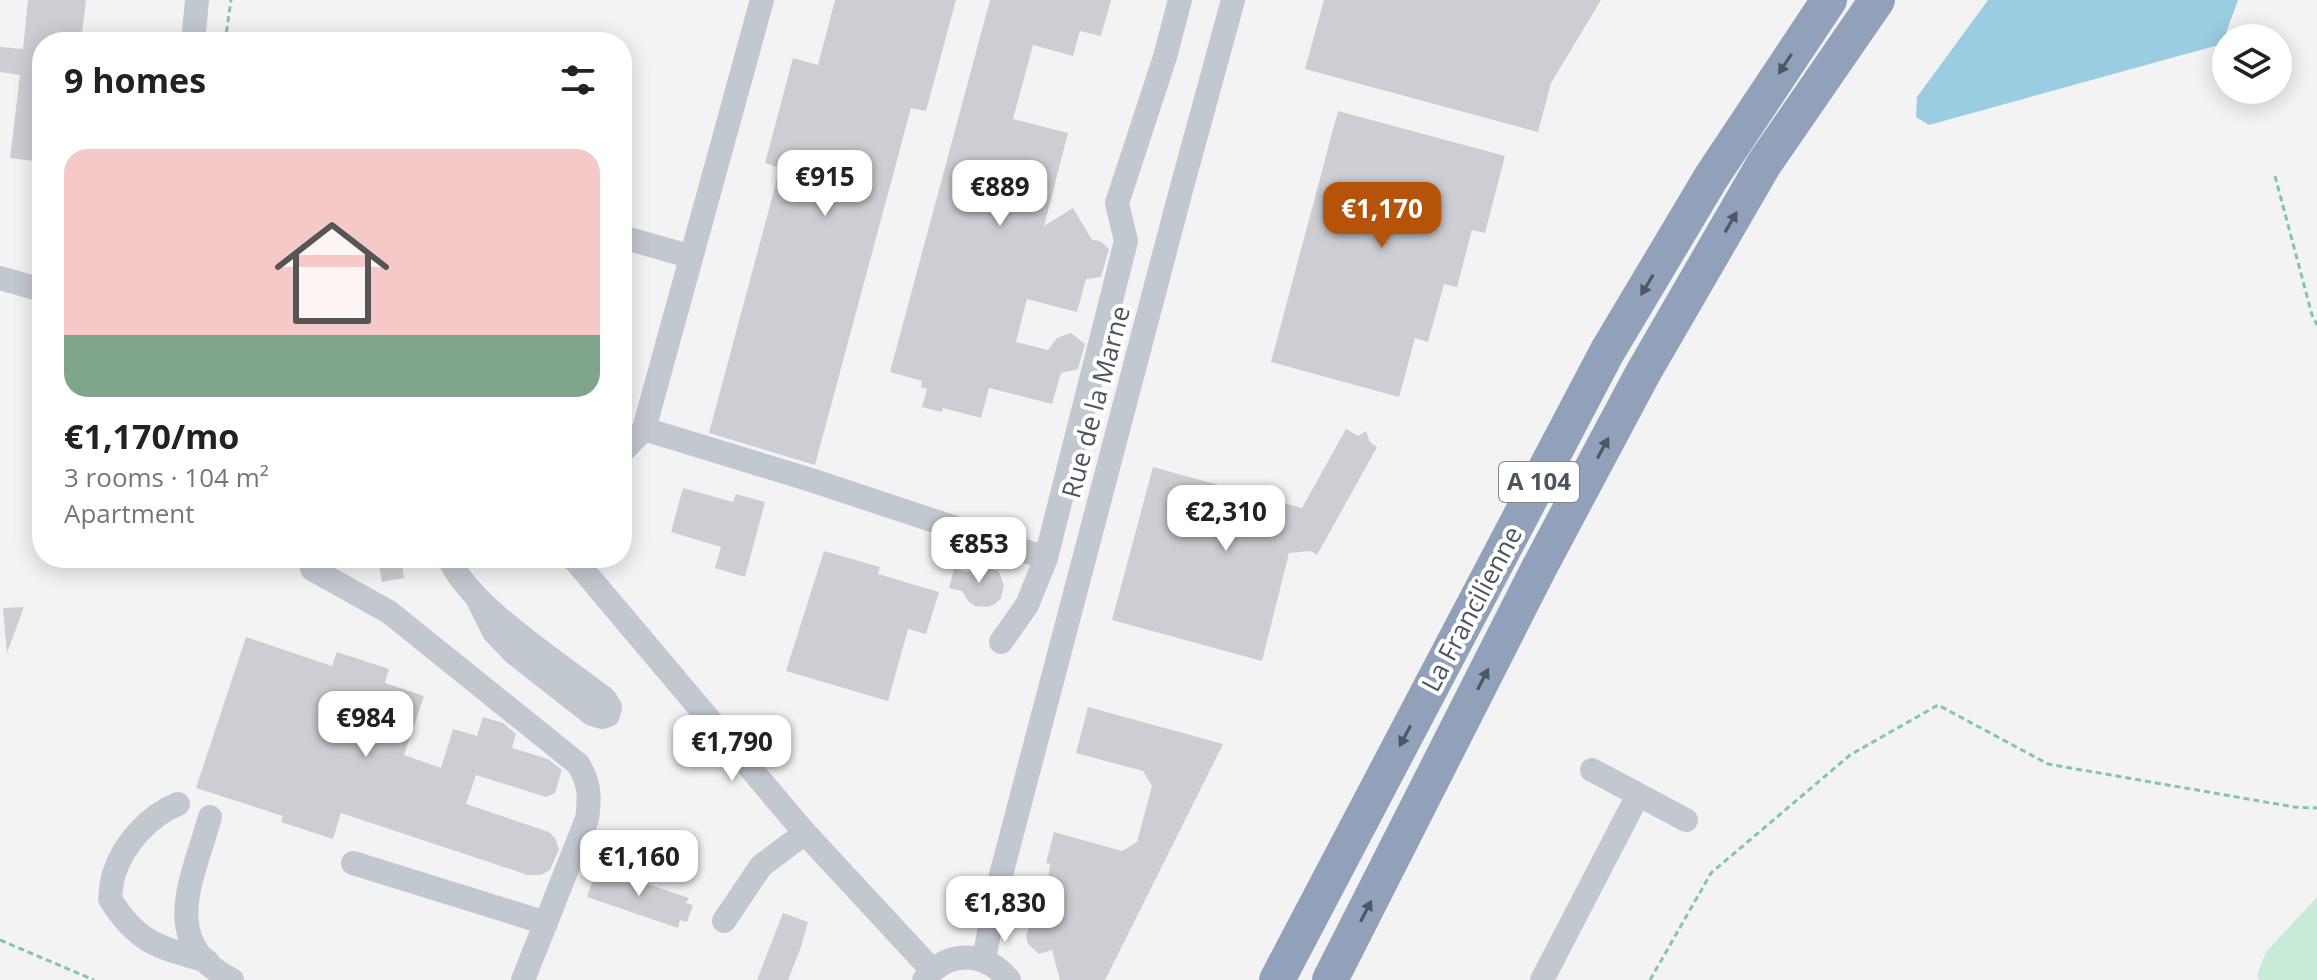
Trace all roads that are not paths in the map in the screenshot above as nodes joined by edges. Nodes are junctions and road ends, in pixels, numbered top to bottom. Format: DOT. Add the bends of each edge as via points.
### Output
graph roads {
  1 [pos="197,0"];
  2 [pos="762,0"];
  3 [pos="1180,0"];
  4 [pos="1233,0"];
  5 [pos="1829,0"];
  6 [pos="1877,0"];
  7 [pos="194,32"];
  8 [pos="632,240"];
  9 [pos="689,256"];
  10 [pos="0,278"];
  11 [pos="32,287"];
  12 [pos="644,429"];
  13 [pos="632,442"];
  14 [pos="1046,558"];
  15 [pos="312,568"];
  16 [pos="453,568"];
  17 [pos="581,568"];
  18 [pos="477,598"];
  19 [pos="1001,642"];
  20 [pos="1592,770"];
  21 [pos="1638,795"];
  22 [pos="178,804"];
  23 [pos="210,817"];
  24 [pos="1686,820"];
  25 [pos="805,833"];
  26 [pos="353,863"];
  27 [pos="724,921"];
  28 [pos="546,923"];
  29 [pos="984,960"];
  30 [pos="207,961"];
  31 [pos="928,975"];
  32 [pos="232,980"];
  33 [pos="523,980"];
  34 [pos="1009,980"];
  35 [pos="1277,980"];
  36 [pos="1330,980"];
  37 [pos="1542,980"];
  1 -- 7 [label="street"];
  2 -- 9 [label="street"];
  3 -- 14 [label="street" via="1117,203 1126,241"];
  4 -- 29 [label="street, Rue de la Marne" via="996,894"];
  5 -- 35 [label="highway, La Francilienne / A 104, one-way" via="1712,176 1607,352"];
  36 -- 6 [label="highway, La Francilienne / A 104, one-way" via="1643,373 1764,164"];
  8 -- 9 [label="street"];
  9 -- 12 [label="street"];
  10 -- 11 [label="street"];
  12 -- 13 [label="street"];
  12 -- 14 [label="street"];
  14 -- 19 [label="street" via="1027,605"];
  15 -- 28 [label="street" via="389,612 578,764 590,796 587,819"];
  16 -- 18 [label="street"];
  17 -- 25 [label="street"];
  18 -- 18 [label="street" via="605,699 608,715 592,714 514,653 494,632"];
  20 -- 21 [label="street"];
  21 -- 24 [label="street"];
  21 -- 37 [label="street"];
  22 -- 30 [label="street" via="141,829 123,854 110,899 124,922 144,939"];
  23 -- 30 [label="street" via="185,904 191,945"];
  25 -- 27 [label="street" via="761,866"];
  25 -- 31 [label="street"];
  26 -- 28 [label="street"];
  28 -- 33 [label="street"];
  29 -- 31 [label="street" via="956,957"];
  29 -- 34 [label="street"];
  30 -- 32 [label="street"];
}
